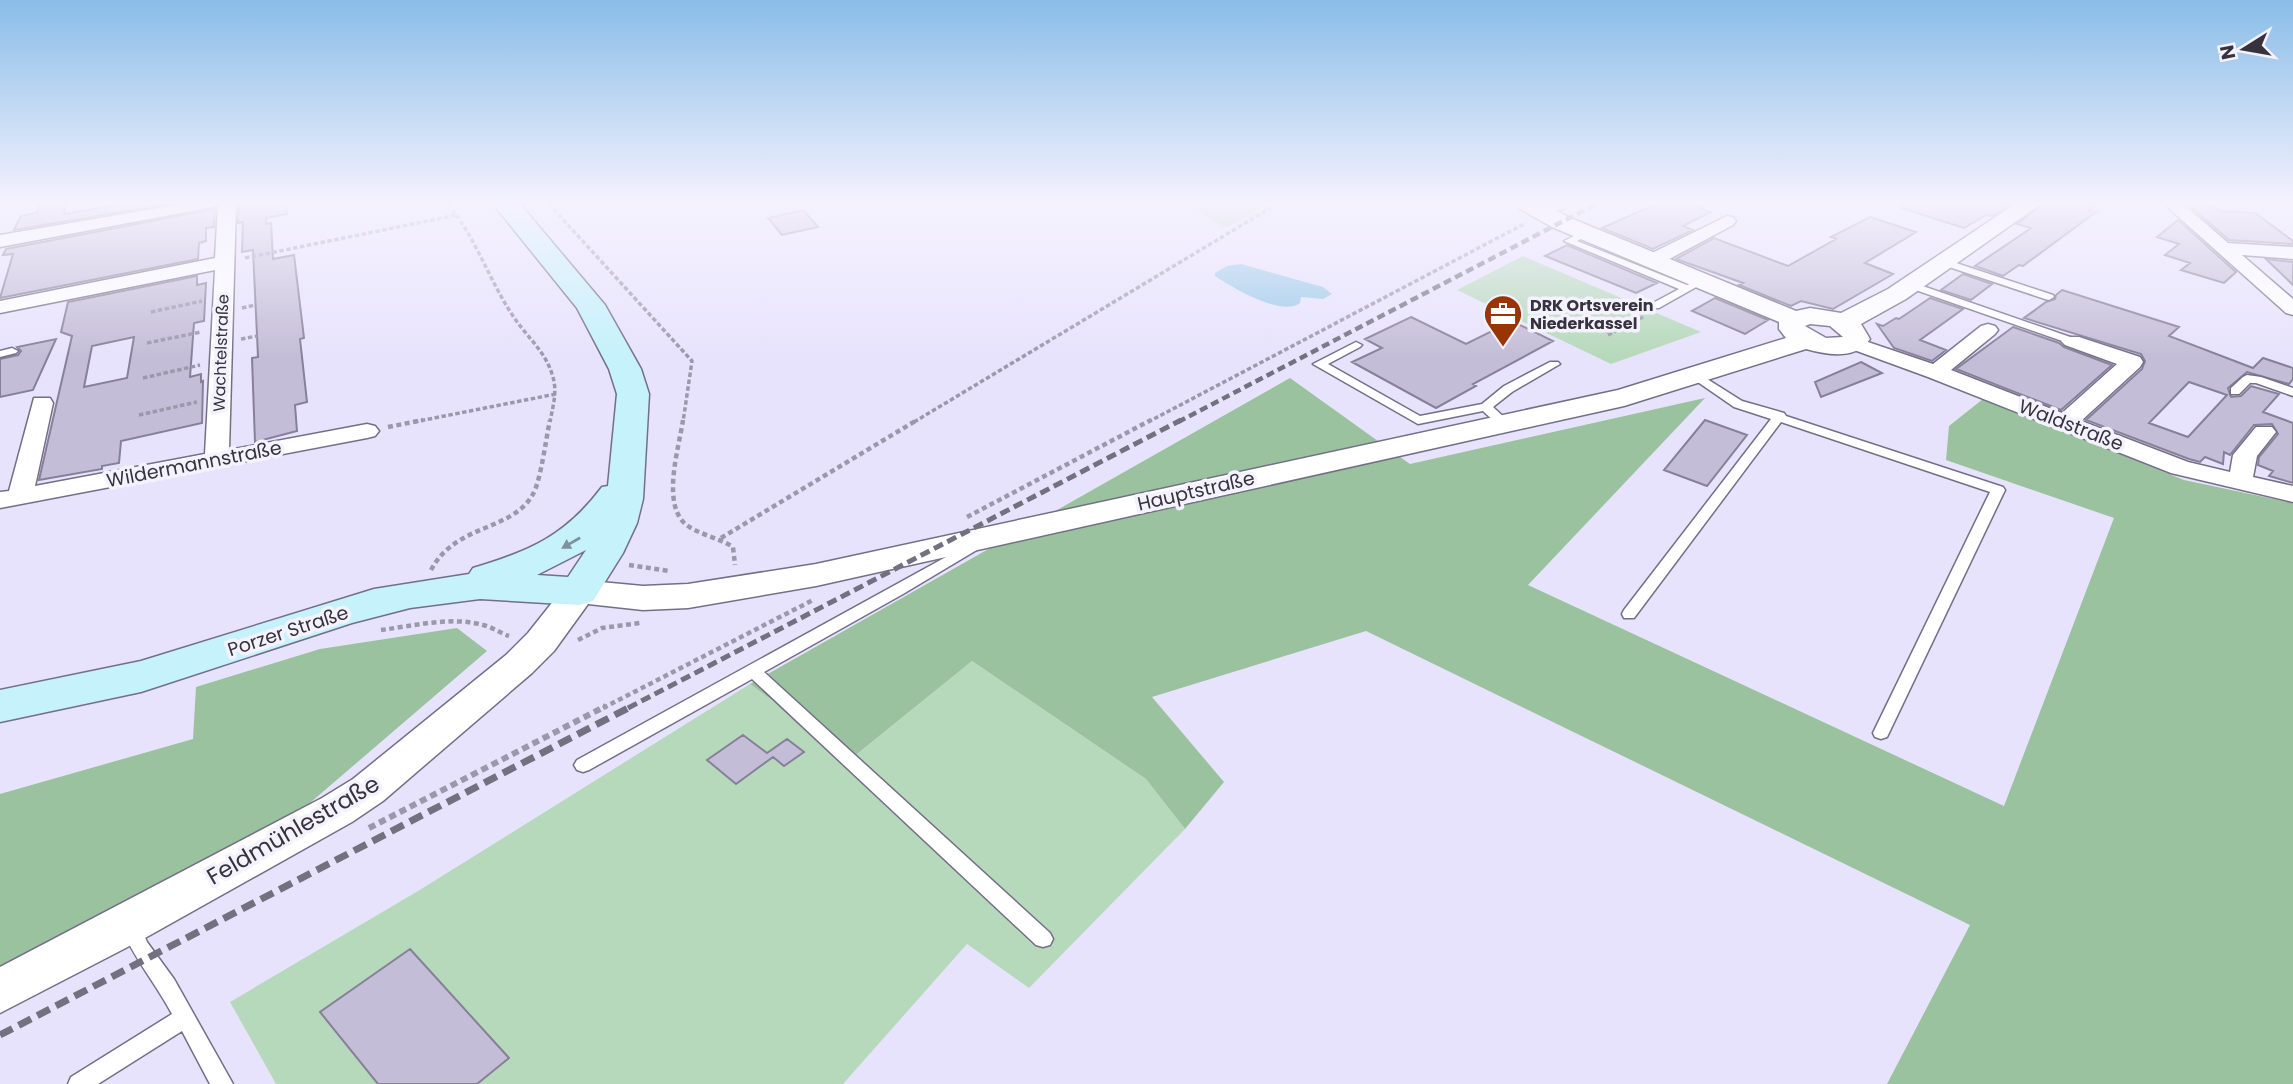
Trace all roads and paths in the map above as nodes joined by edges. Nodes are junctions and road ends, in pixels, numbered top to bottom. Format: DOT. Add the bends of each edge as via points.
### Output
graph roads {
  1 [pos="225,255"];
  2 [pos="262,255"];
  3 [pos="479,255"];
  4 [pos="548,255"];
  5 [pos="595,255"];
  6 [pos="1193,255"];
  7 [pos="1469,255"];
  8 [pos="1608,255"];
  9 [pos="1640,255"];
  10 [pos="1663,255"];
  11 [pos="1955,255"];
  12 [pos="2233,255"];
  13 [pos="1653,260"];
  14 [pos="225,262"];
  15 [pos="1944,262"];
  16 [pos="1695,285"];
  17 [pos="1911,285"];
  18 [pos="223,297"];
  19 [pos="2049,297"];
  20 [pos="1655,306"];
  21 [pos="0,307"];
  22 [pos="2293,309"];
  23 [pos="151,312"];
  24 [pos="222,327"];
  25 [pos="1800,329"];
  26 [pos="1988,330"];
  27 [pos="1848,333"];
  28 [pos="1608,335"];
  29 [pos="2072,341"];
  30 [pos="147,343"];
  31 [pos="1356,345"];
  32 [pos="220,361"];
  33 [pos="1554,364"];
  34 [pos="1936,372"];
  35 [pos="1696,376"];
  36 [pos="143,378"];
  37 [pos="2235,391"];
  38 [pos="2293,392"];
  39 [pos="556,394"];
  40 [pos="219,397"];
  41 [pos="42,403"];
  42 [pos="139,415"];
  43 [pos="1495,415"];
  44 [pos="1780,416"];
  45 [pos="2066,422"];
  46 [pos="367,431"];
  47 [pos="2264,432"];
  48 [pos="217,459"];
  49 [pos="629,473"];
  50 [pos="2239,482"];
  51 [pos="2293,494"];
  52 [pos="10,498"];
  53 [pos="972,530"];
  54 [pos="721,538"];
  55 [pos="678,571"];
  56 [pos="441,576"];
  57 [pos="589,576"];
  58 [pos="726,592"];
  59 [pos="819,598"];
  60 [pos="807,603"];
  61 [pos="782,606"];
  62 [pos="1629,614"];
  63 [pos="652,621"];
  64 [pos="376,631"];
  65 [pos="541,642"];
  66 [pos="753,671"];
  67 [pos="0,706"];
  68 [pos="1881,733"];
  69 [pos="583,765"];
  70 [pos="363,830"];
  71 [pos="129,924"];
  72 [pos="1043,939"];
  73 [pos="0,990"];
  74 [pos="186,1017"];
  75 [pos="79,1084"];
  76 [pos="222,1084"];
  1 -- 14 [label="street, Wachtelstraße"];
  2 -- 14 [label="path"];
  3 -- 39 [label="path" via="513,316 537,345 552,373"];
  4 -- 49 [label="main road" via="590,305 625,369 633,394"];
  5 -- 54 [label="path" via="692,361 672,497 674,513 687,527"];
  6 -- 54 [label="path"];
  7 -- 53 [label="path" via="1093,449"];
  8 -- 16 [label="lane"];
  9 -- 13 [label="street"];
  10 -- 13 [label="street"];
  11 -- 15 [label="street"];
  12 -- 22 [label="street"];
  13 -- 16 [label="street"];
  14 -- 18 [label="street, Wachtelstraße"];
  14 -- 21 [label="street"];
  15 -- 17 [label="street"];
  15 -- 19 [label="lane"];
  16 -- 20 [label="lane"];
  16 -- 25 [label="street"];
  17 -- 27 [label="street"];
  17 -- 29 [label="lane"];
  18 -- 23 [label="path"];
  18 -- 24 [label="street, Wachtelstraße"];
  20 -- 28 [label="path" via="1643,318"];
  24 -- 30 [label="path"];
  24 -- 32 [label="street, Wachtelstraße"];
  25 -- 27 [label="street" via="1832,346"];
  25 -- 35 [label="street, Hauptstraße"];
  26 -- 34 [label="street"];
  27 -- 34 [label="street, Waldstraße"];
  29 -- 45 [label="street" via="2132,362"];
  31 -- 43 [label="lane" via="1319,364 1418,420"];
  32 -- 36 [label="path"];
  32 -- 40 [label="street, Wachtelstraße"];
  33 -- 43 [label="lane" via="1508,389"];
  34 -- 45 [label="street, Waldstraße"];
  35 -- 43 [label="street, Hauptstraße" via="1623,397"];
  35 -- 44 [label="lane" via="1738,404"];
  37 -- 38 [label="lane" via="2247,379 2257,379"];
  39 -- 46 [label="path"];
  39 -- 56 [label="path" via="533,494 514,515 467,535 440,553"];
  40 -- 42 [label="path"];
  40 -- 48 [label="street, Wachtelstraße"];
  41 -- 52 [label="street, Wildermannstraße"];
  43 -- 53 [label="street, Hauptstraße"];
  44 -- 62 [label="lane"];
  44 -- 68 [label="lane" via="1998,490"];
  45 -- 50 [label="street, Waldstraße" via="2180,468"];
  46 -- 48 [label="street, Wildermannstraße"];
  47 -- 50 [label="street" via="2245,454"];
  48 -- 52 [label="street, Wildermannstraße"];
  49 -- 56 [label="main road, one-way" via="598,522 577,541 524,566"];
  49 -- 57 [label="main road" via="618,523"];
  50 -- 51 [label="street, Waldstraße"];
  53 -- 58 [label="street, Hauptstraße"];
  53 -- 66 [label="lane" via="898,591"];
  54 -- 58 [label="path" via="733,547 735,571"];
  55 -- 57 [label="path"];
  56 -- 57 [label="main road, Porzer Straße" via="525,586"];
  56 -- 67 [label="main road, Porzer Straße" via="159,672"];
  57 -- 58 [label="street, Hauptstraße" via="643,598"];
  57 -- 65 [label="street, Feldmühlestraße"];
  59 -- 60 [label="path"];
  60 -- 61 [label="path"];
  60 -- 70 [label="path"];
  63 -- 65 [label="path" via="602,628 566,646"];
  64 -- 65 [label="path" via="456,621 483,624 500,635"];
  65 -- 71 [label="street, Feldmühlestraße" via="368,790"];
  66 -- 69 [label="lane"];
  66 -- 72 [label="lane"];
  71 -- 73 [label="street, Feldmühlestraße"];
  71 -- 74 [label="lane"];
  74 -- 75 [label="lane"];
  74 -- 76 [label="lane"];
}
